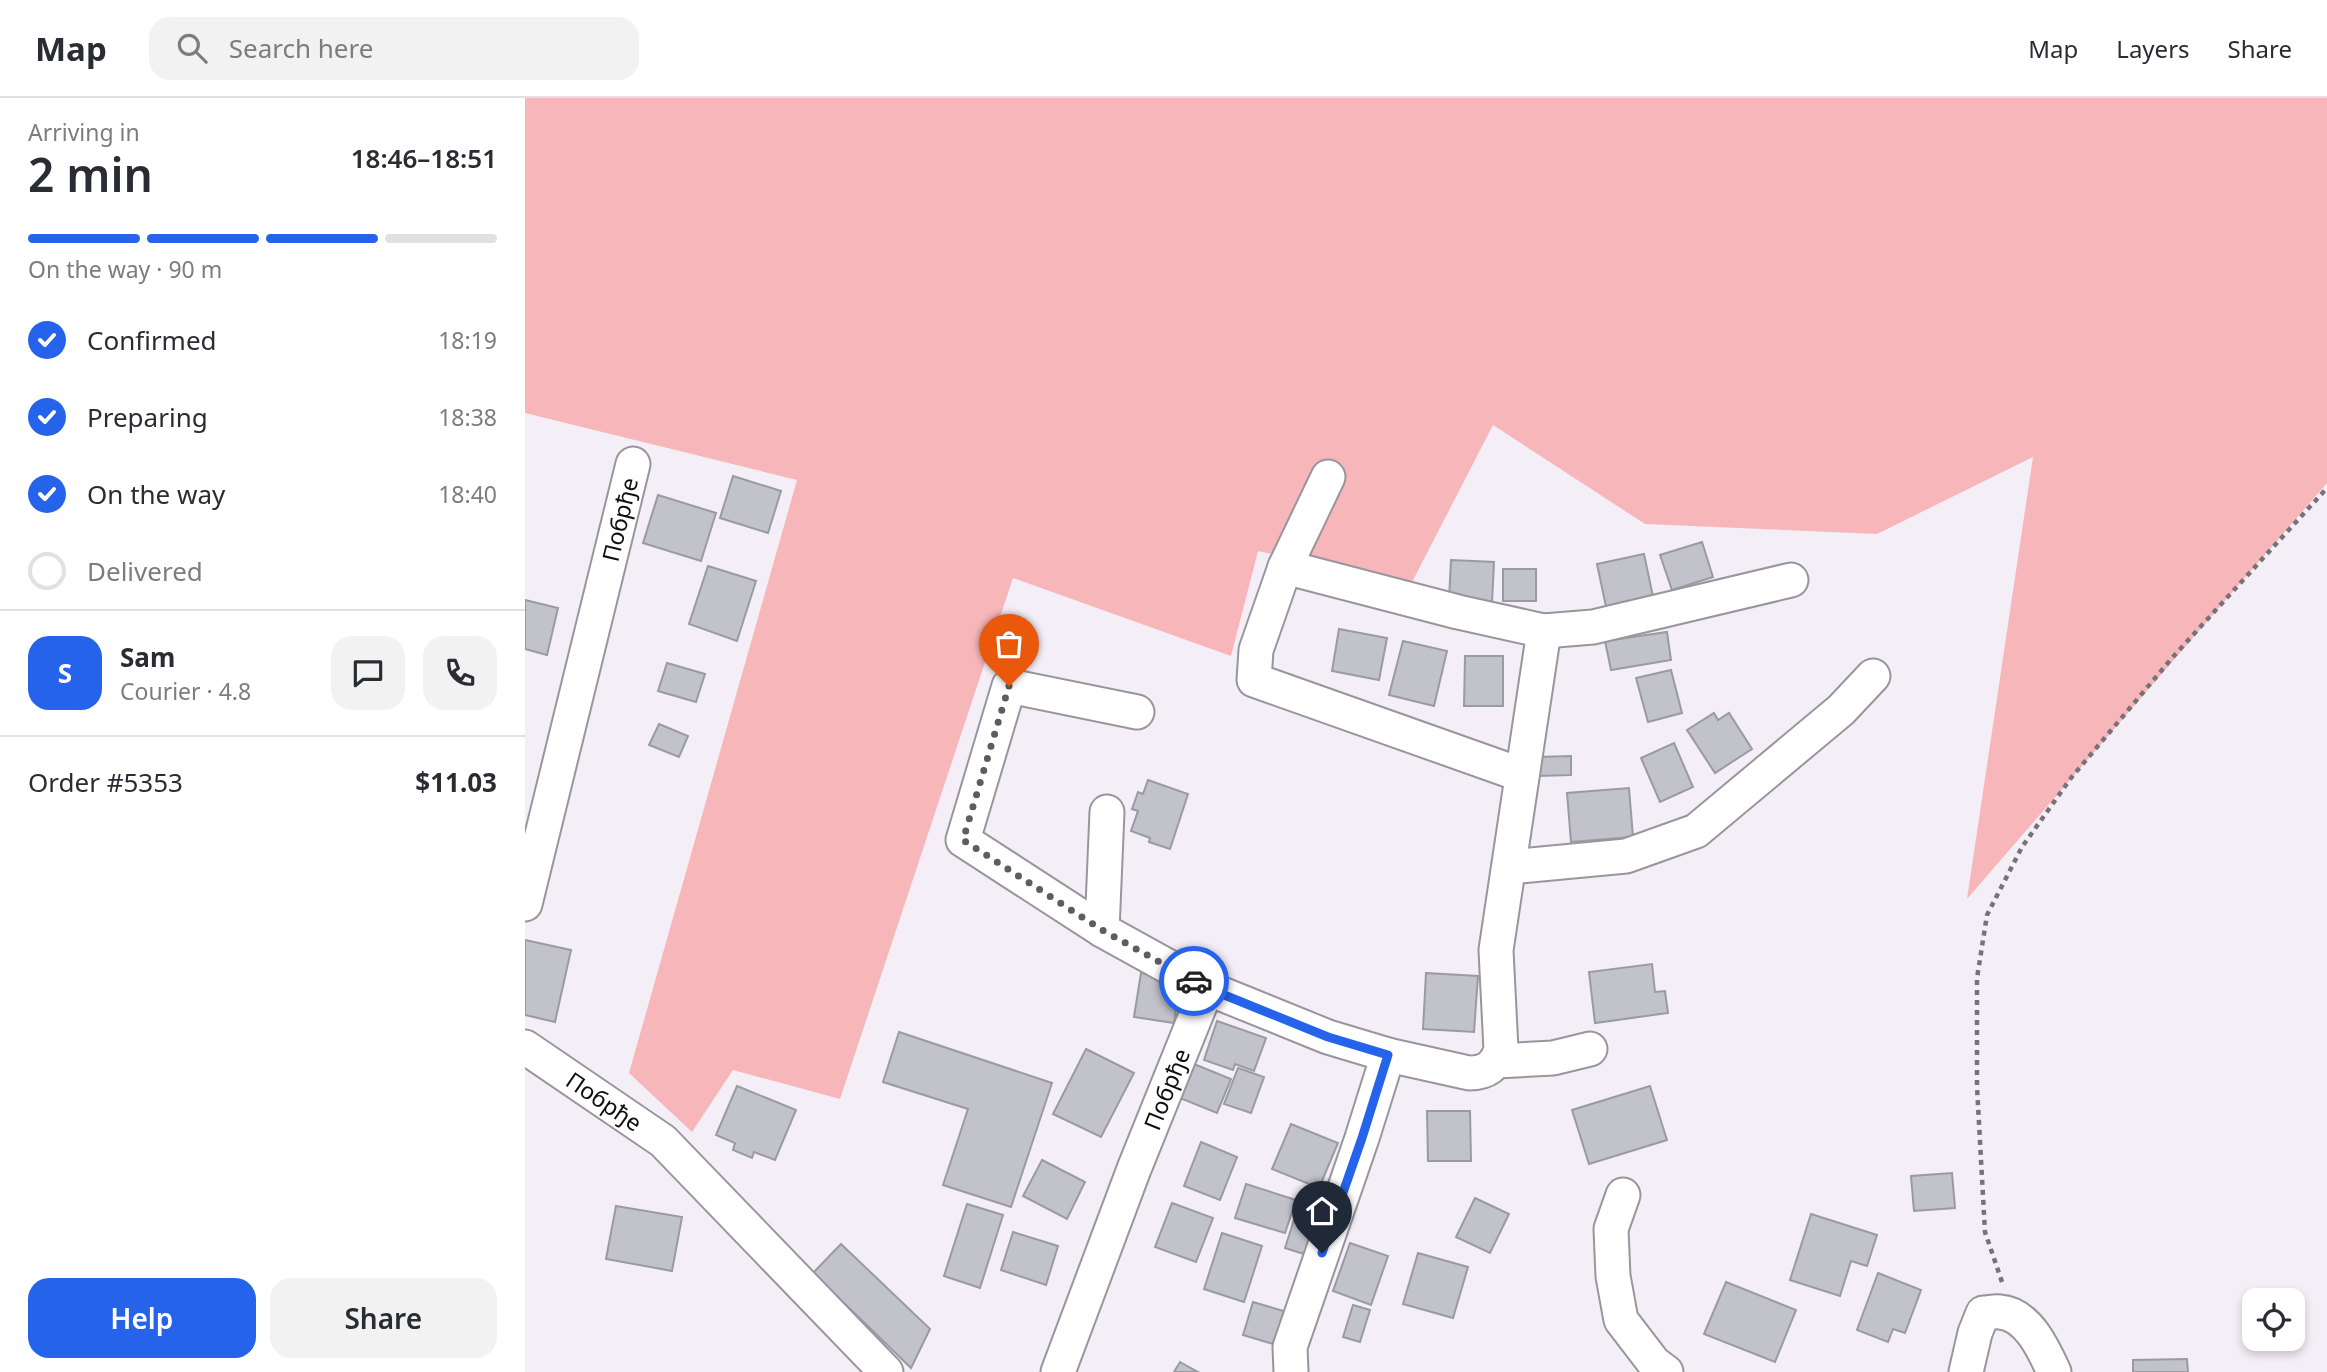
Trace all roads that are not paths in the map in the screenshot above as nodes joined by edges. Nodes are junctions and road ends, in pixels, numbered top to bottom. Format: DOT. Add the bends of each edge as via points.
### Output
graph roads {
  1 [pos="633,464"];
  2 [pos="1328,477"];
  3 [pos="1285,567"];
  4 [pos="1791,580"];
  5 [pos="1545,631"];
  6 [pos="1873,676"];
  7 [pos="1137,712"];
  8 [pos="1523,775"];
  9 [pos="1107,812"];
  10 [pos="1509,867"];
  11 [pos="525,904"];
  12 [pos="1102,930"];
  13 [pos="1207,988"];
  14 [pos="525,1047"];
  15 [pos="1590,1049"];
  16 [pos="1388,1055"];
  17 [pos="1497,1061"];
  18 [pos="1623,1195"];
  19 [pos="886,1372"];
  20 [pos="1058,1372"];
  21 [pos="1291,1372"];
  22 [pos="1667,1372"];
  23 [pos="1966,1372"];
  24 [pos="2054,1372"];
  1 -- 11 [label="street, Побрђе"];
  2 -- 3 [label="street"];
  3 -- 5 [label="street"];
  3 -- 8 [label="street" via="1256,650 1254,680"];
  4 -- 5 [label="street" via="1593,627"];
  5 -- 8 [label="street"];
  6 -- 10 [label="street" via="1842,710 1696,831 1626,856"];
  7 -- 12 [label="street" via="1009,686 963,840"];
  8 -- 10 [label="street"];
  9 -- 12 [label="street"];
  10 -- 17 [label="street" via="1496,950 1501,1050"];
  12 -- 13 [label="street"];
  13 -- 16 [label="street" via="1328,1037"];
  13 -- 20 [label="street, Побрђе" via="1133,1169"];
  14 -- 19 [label="street, Побрђе" via="663,1142"];
  15 -- 17 [label="street" via="1553,1058"];
  16 -- 17 [label="street" via="1469,1073 1482,1073"];
  16 -- 21 [label="street" via="1290,1347"];
  18 -- 22 [label="street" via="1611,1229 1621,1320 1654,1363"];
  23 -- 24 [label="street" via="1983,1313 2003,1312 2024,1323"];
}
